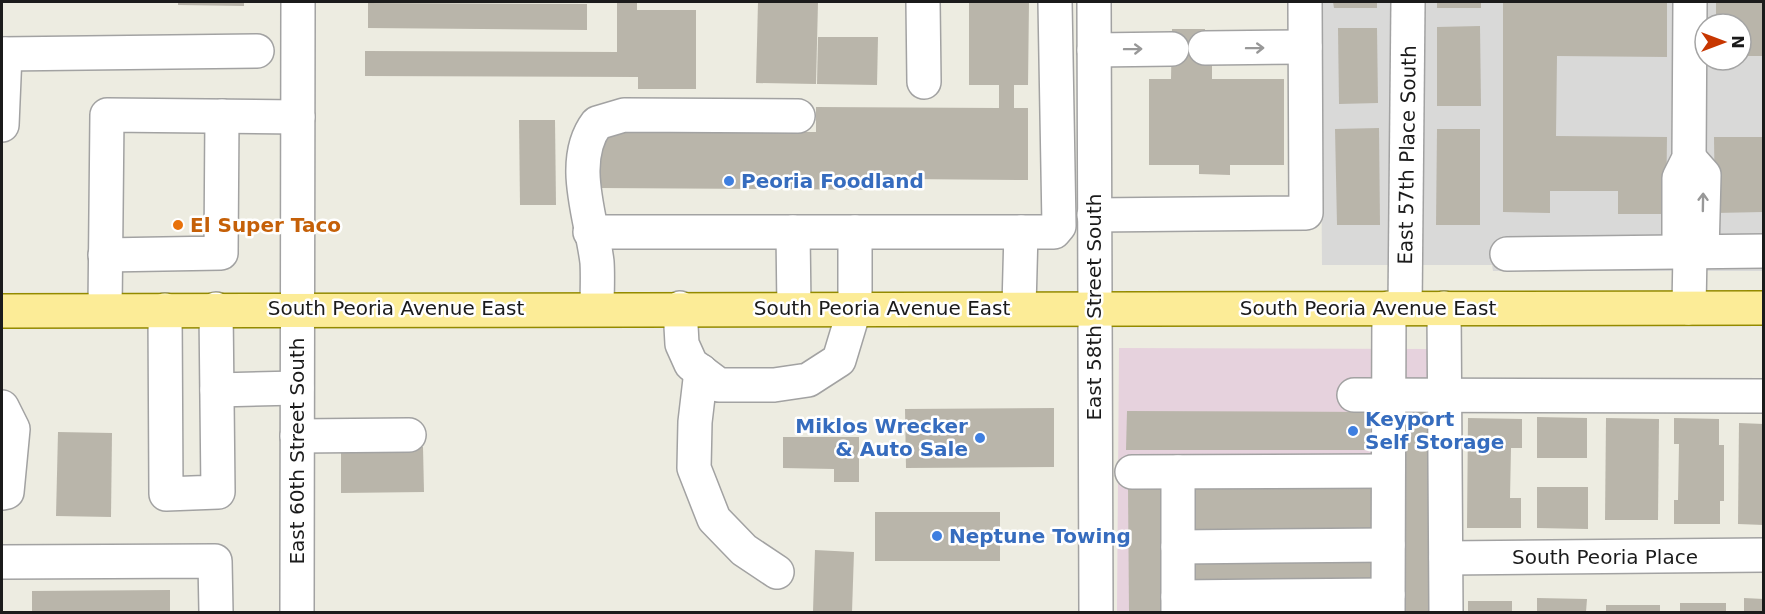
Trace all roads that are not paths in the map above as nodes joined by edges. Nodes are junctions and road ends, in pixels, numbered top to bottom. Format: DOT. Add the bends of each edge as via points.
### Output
graph roads {
  1 [pos="298,2"];
  2 [pos="923,2"];
  3 [pos="1056,2"];
  4 [pos="1094,2"];
  5 [pos="1305,2"];
  6 [pos="1408,2"];
  7 [pos="1690,2"];
  8 [pos="1305,47"];
  9 [pos="1205,48"];
  10 [pos="1172,49"];
  11 [pos="1094,50"];
  12 [pos="257,51"];
  13 [pos="3,54"];
  14 [pos="924,82"];
  15 [pos="222,116"];
  16 [pos="798,116"];
  17 [pos="298,117"];
  18 [pos="2,125"];
  19 [pos="1094,215"];
  20 [pos="590,232"];
  21 [pos="793,232"];
  22 [pos="855,232"];
  23 [pos="1021,232"];
  24 [pos="1764,251"];
  25 [pos="1690,252"];
  26 [pos="1507,254"];
  27 [pos="105,255"];
  28 [pos="855,307"];
  29 [pos="1019,307"];
  30 [pos="1094,307"];
  31 [pos="297,308"];
  32 [pos="597,308"];
  33 [pos="680,308"];
  34 [pos="794,308"];
  35 [pos="1397,308"];
  36 [pos="1444,308"];
  37 [pos="1689,308"];
  38 [pos="1764,308"];
  39 [pos="216,309"];
  40 [pos="2,310"];
  41 [pos="105,310"];
  42 [pos="165,310"];
  43 [pos="701,371"];
  44 [pos="297,388"];
  45 [pos="217,390"];
  46 [pos="1389,394"];
  47 [pos="1445,394"];
  48 [pos="1354,395"];
  49 [pos="1764,396"];
  50 [pos="2,407"];
  51 [pos="409,435"];
  52 [pos="297,436"];
  53 [pos="1388,471"];
  54 [pos="1132,472"];
  55 [pos="1178,472"];
  56 [pos="2,492"];
  57 [pos="1388,545"];
  58 [pos="1178,547"];
  59 [pos="1764,555"];
  60 [pos="1446,558"];
  61 [pos="2,562"];
  62 [pos="777,572"];
  63 [pos="1178,604"];
  64 [pos="1388,604"];
  65 [pos="216,612"];
  66 [pos="297,612"];
  67 [pos="1096,612"];
  68 [pos="1446,612"];
  1 -- 17 [label="street, East 60th Street South"];
  2 -- 14 [label="street"];
  3 -- 23 [label="street" via="1059,226 1054,232"];
  4 -- 11 [label="street, East 58th Street South"];
  5 -- 8 [label="street"];
  6 -- 35 [label="street, East 57th Place South"];
  7 -- 25 [label="street" via="1689,158 1704,176"];
  9 -- 8 [label="street, one-way"];
  8 -- 19 [label="street" via="1306,213"];
  11 -- 10 [label="street, one-way"];
  11 -- 19 [label="street, East 58th Street South"];
  12 -- 13 [label="street"];
  13 -- 18 [label="street"];
  15 -- 17 [label="street"];
  15 -- 27 [label="street" via="221,253"];
  15 -- 27 [label="street" via="107,115"];
  16 -- 20 [label="street" via="624,115 597,123 585,150 584,194"];
  17 -- 31 [label="street, East 60th Street South"];
  19 -- 30 [label="street, East 58th Street South"];
  20 -- 21 [label="street"];
  20 -- 32 [label="street" via="597,260"];
  21 -- 22 [label="street"];
  21 -- 34 [label="street"];
  22 -- 23 [label="street"];
  22 -- 28 [label="street"];
  23 -- 29 [label="street"];
  24 -- 25 [label="street"];
  25 -- 26 [label="street"];
  25 -- 37 [label="street"];
  27 -- 41 [label="street"];
  28 -- 29 [label="main road, South Peoria Avenue East"];
  28 -- 34 [label="main road, South Peoria Avenue East"];
  28 -- 43 [label="street" via="839,360 808,380 774,385 719,385"];
  29 -- 30 [label="main road, South Peoria Avenue East"];
  30 -- 35 [label="main road, South Peoria Avenue East"];
  30 -- 67 [label="street, East 58th Street South"];
  31 -- 32 [label="main road, South Peoria Avenue East"];
  31 -- 39 [label="main road, South Peoria Avenue East"];
  31 -- 44 [label="street, East 60th Street South"];
  32 -- 33 [label="main road, South Peoria Avenue East"];
  33 -- 34 [label="main road, South Peoria Avenue East"];
  33 -- 43 [label="street" via="682,344 691,364"];
  35 -- 36 [label="main road, South Peoria Avenue East"];
  35 -- 46 [label="street, East 57th Place South"];
  36 -- 37 [label="main road, South Peoria Avenue East"];
  36 -- 47 [label="street"];
  37 -- 38 [label="main road, South Peoria Avenue East"];
  39 -- 42 [label="main road, South Peoria Avenue East"];
  39 -- 45 [label="street"];
  40 -- 41 [label="main road, South Peoria Avenue East"];
  41 -- 42 [label="main road, South Peoria Avenue East"];
  42 -- 45 [label="street" via="166,494 218,492"];
  43 -- 62 [label="street" via="694,468 714,519 744,550"];
  44 -- 45 [label="street"];
  44 -- 52 [label="street, East 60th Street South"];
  46 -- 47 [label="street"];
  46 -- 48 [label="street"];
  46 -- 53 [label="street, East 57th Place South"];
  47 -- 49 [label="street"];
  47 -- 60 [label="street"];
  50 -- 56 [label="street" via="13,429 7,492"];
  51 -- 52 [label="street"];
  52 -- 66 [label="street, East 60th Street South"];
  53 -- 55 [label="street"];
  53 -- 57 [label="street, East 57th Place South"];
  54 -- 55 [label="street"];
  55 -- 58 [label="street"];
  57 -- 58 [label="street"];
  57 -- 64 [label="street, East 57th Place South"];
  58 -- 63 [label="street"];
  59 -- 60 [label="street, South Peoria Place"];
  60 -- 68 [label="street"];
  61 -- 65 [label="street" via="215,561"];
  63 -- 64 [label="street"];
}
